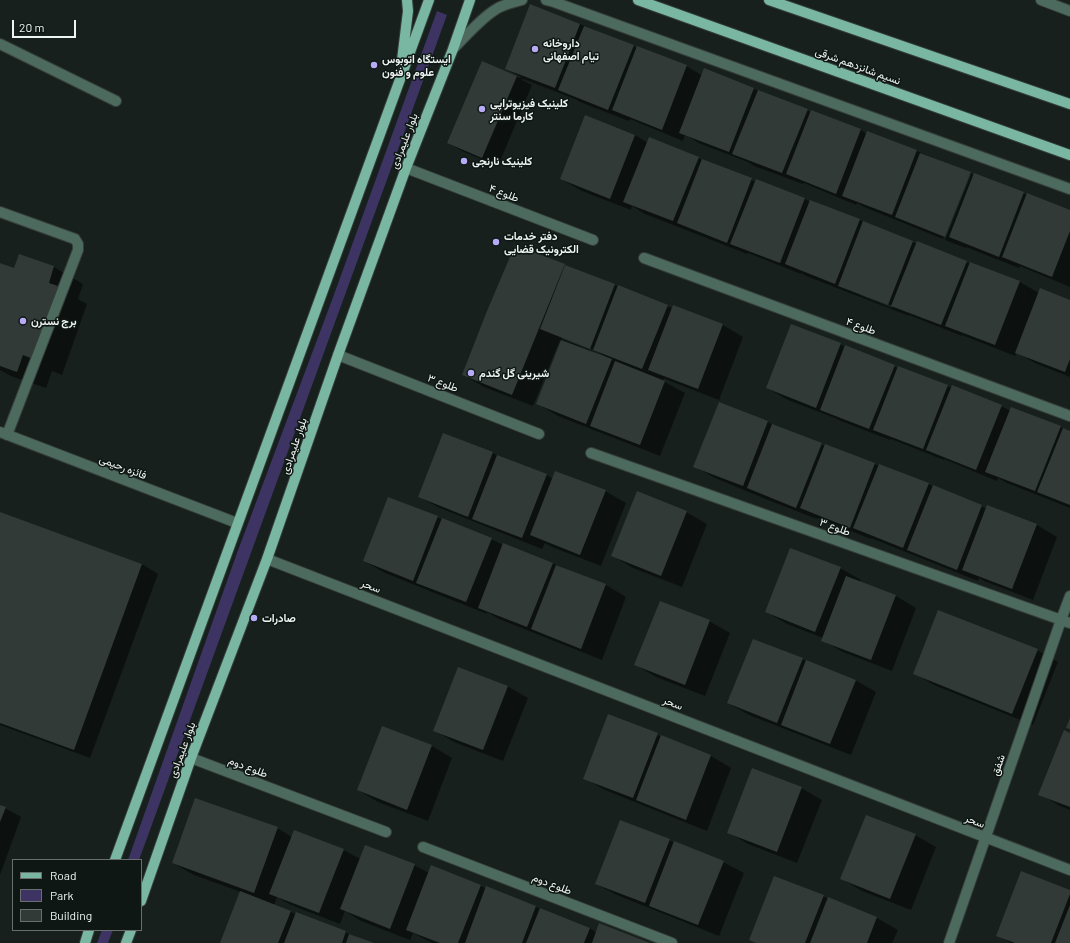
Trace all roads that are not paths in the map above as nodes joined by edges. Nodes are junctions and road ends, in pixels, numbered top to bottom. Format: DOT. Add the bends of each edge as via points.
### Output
graph roads {
  1 [pos="407,0"];
  2 [pos="429,0"];
  3 [pos="470,0"];
  4 [pos="522,0"];
  5 [pos="546,0"];
  6 [pos="638,0"];
  7 [pos="661,0"];
  8 [pos="769,0"];
  9 [pos="1041,0"];
  10 [pos="1070,11"];
  11 [pos="670,12"];
  12 [pos="0,44"];
  13 [pos="453,49"];
  14 [pos="400,78"];
  15 [pos="116,101"];
  16 [pos="1070,104"];
  17 [pos="1070,155"];
  18 [pos="406,168"];
  19 [pos="1070,189"];
  20 [pos="0,212"];
  21 [pos="593,240"];
  22 [pos="644,258"];
  23 [pos="338,355"];
  24 [pos="1070,416"];
  25 [pos="4,434"];
  26 [pos="539,434"];
  27 [pos="591,453"];
  28 [pos="237,523"];
  29 [pos="267,559"];
  30 [pos="1070,596"];
  31 [pos="1065,622"];
  32 [pos="191,758"];
  33 [pos="386,832"];
  34 [pos="985,838"];
  35 [pos="423,847"];
  36 [pos="115,859"];
  37 [pos="1070,870"];
  38 [pos="142,898"];
  39 [pos="89,931"];
  40 [pos="131,931"];
  41 [pos="85,943"];
  42 [pos="126,943"];
  43 [pos="672,943"];
  44 [pos="949,943"];
  1 -- 14 [label="main road" via="408,12"];
  2 -- 14 [label="main road"];
  3 -- 13 [label="main road, بلوار علیمرادی"];
  4 -- 13 [label="street" via="498,8 488,15"];
  5 -- 19 [label="street"];
  6 -- 11 [label="main road, نسیم شانزدهم شرقی"];
  7 -- 11 [label="main road"];
  8 -- 16 [label="main road"];
  9 -- 10 [label="street"];
  11 -- 17 [label="main road, نسیم شانزدهم شرقی"];
  12 -- 15 [label="street"];
  13 -- 18 [label="main road, بلوار علیمرادی"];
  14 -- 28 [label="main road"];
  18 -- 21 [label="street, طلوع ۴"];
  18 -- 23 [label="main road, بلوار علیمرادی"];
  20 -- 25 [label="street" via="75,239 78,244 78,250"];
  22 -- 24 [label="street, طلوع ۴"];
  23 -- 26 [label="street, طلوع ۳"];
  23 -- 29 [label="main road, بلوار علیمرادی"];
  25 -- 28 [label="street, فائزه رحیمی"];
  27 -- 31 [label="street, طلوع ۳"];
  28 -- 36 [label="main road"];
  29 -- 32 [label="main road, بلوار علیمرادی"];
  29 -- 34 [label="street, سحر"];
  30 -- 31 [label="street, شفق"];
  31 -- 34 [label="street, شفق"];
  32 -- 33 [label="street, طلوع دوم"];
  32 -- 38 [label="main road, بلوار علیمرادی"];
  34 -- 37 [label="street, سحر"];
  34 -- 44 [label="street, شفق"];
  35 -- 43 [label="street, طلوع دوم"];
  39 -- 41 [label="main road"];
  40 -- 42 [label="main road"];
}
